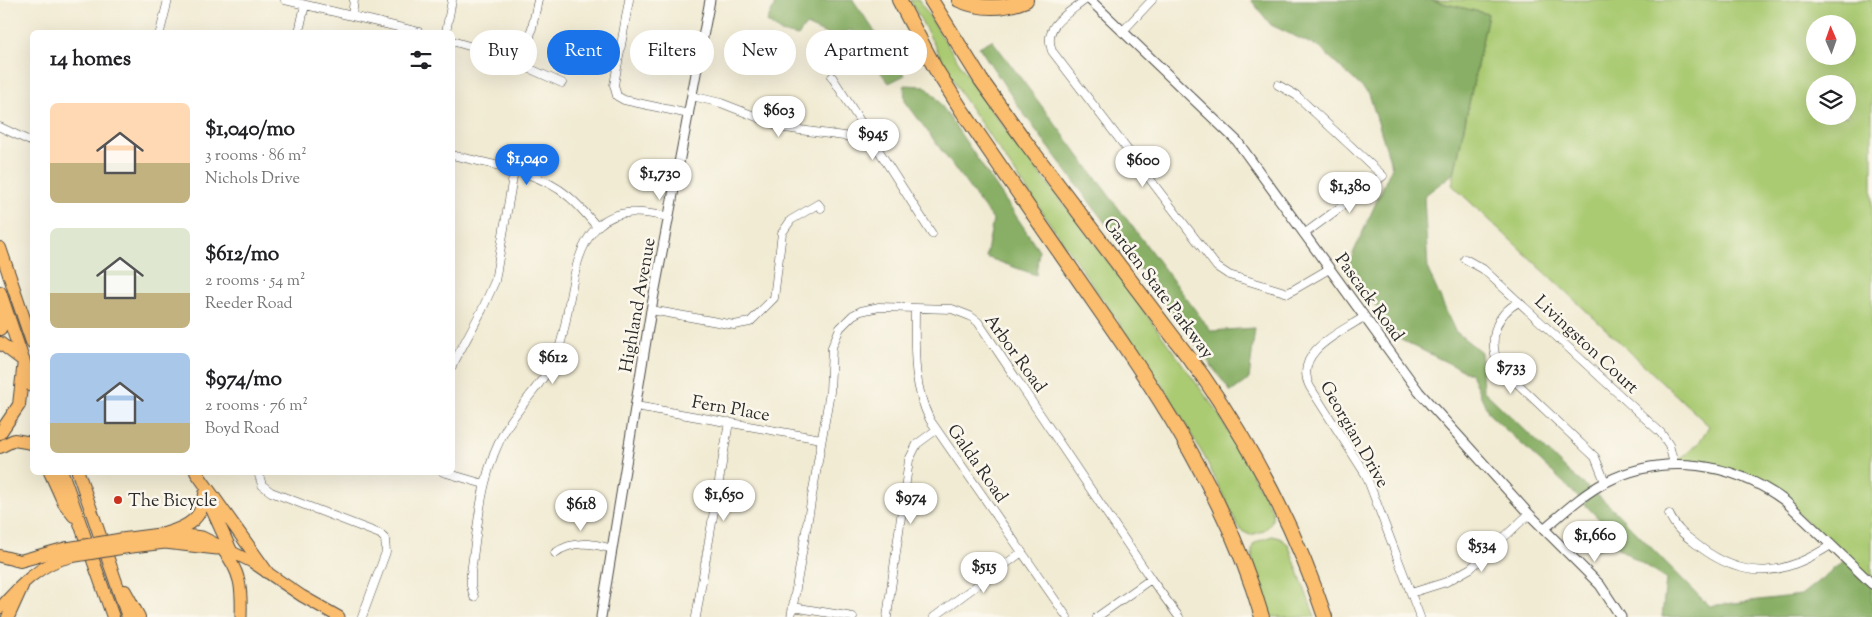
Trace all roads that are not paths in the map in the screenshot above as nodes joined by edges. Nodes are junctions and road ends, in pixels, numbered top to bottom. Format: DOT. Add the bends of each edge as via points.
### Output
graph roads {
  1 [pos="168,0"];
  2 [pos="285,0"];
  3 [pos="354,0"];
  4 [pos="452,0"];
  5 [pos="538,0"];
  6 [pos="629,0"];
  7 [pos="710,0"];
  8 [pos="931,0"];
  9 [pos="959,0"];
  10 [pos="1026,0"];
  11 [pos="1084,0"];
  12 [pos="1090,0"];
  13 [pos="1152,0"];
  14 [pos="899,1"];
  15 [pos="305,6"];
  16 [pos="352,16"];
  17 [pos="160,30"];
  18 [pos="299,30"];
  19 [pos="412,30"];
  20 [pos="446,30"];
  21 [pos="532,30"];
  22 [pos="1122,32"];
  23 [pos="455,42"];
  24 [pos="470,47"];
  25 [pos="537,71"];
  26 [pos="832,77"];
  27 [pos="562,83"];
  28 [pos="1278,85"];
  29 [pos="692,96"];
  30 [pos="689,114"];
  31 [pos="0,127"];
  32 [pos="873,140"];
  33 [pos="30,141"];
  34 [pos="455,157"];
  35 [pos="514,171"];
  36 [pos="821,208"];
  37 [pos="669,217"];
  38 [pos="597,227"];
  39 [pos="932,234"];
  40 [pos="1304,234"];
  41 [pos="0,248"];
  42 [pos="1465,259"];
  43 [pos="1329,269"];
  44 [pos="2,297"];
  45 [pos="1519,302"];
  46 [pos="19,304"];
  47 [pos="915,308"];
  48 [pos="651,310"];
  49 [pos="1364,316"];
  50 [pos="30,318"];
  51 [pos="0,329"];
  52 [pos="30,336"];
  53 [pos="0,343"];
  54 [pos="455,360"];
  55 [pos="24,361"];
  56 [pos="30,380"];
  57 [pos="636,406"];
  58 [pos="729,422"];
  59 [pos="936,430"];
  60 [pos="0,432"];
  61 [pos="821,439"];
  62 [pos="30,443"];
  63 [pos="0,447"];
  64 [pos="1674,464"];
  65 [pos="51,475"];
  66 [pos="63,475"];
  67 [pos="79,475"];
  68 [pos="86,475"];
  69 [pos="197,475"];
  70 [pos="198,475"];
  71 [pos="259,475"];
  72 [pos="453,475"];
  73 [pos="1605,482"];
  74 [pos="484,484"];
  75 [pos="205,494"];
  76 [pos="91,510"];
  77 [pos="1529,514"];
  78 [pos="1669,514"];
  79 [pos="80,524"];
  80 [pos="1544,528"];
  81 [pos="168,533"];
  82 [pos="123,544"];
  83 [pos="1831,544"];
  84 [pos="612,549"];
  85 [pos="226,550"];
  86 [pos="69,552"];
  87 [pos="1022,552"];
  88 [pos="555,553"];
  89 [pos="0,556"];
  90 [pos="111,567"];
  91 [pos="267,572"];
  92 [pos="1151,579"];
  93 [pos="1872,584"];
  94 [pos="22,586"];
  95 [pos="1411,593"];
  96 [pos="474,597"];
  97 [pos="0,600"];
  98 [pos="108,603"];
  99 [pos="793,607"];
  100 [pos="0,608"];
  101 [pos="8,617"];
  102 [pos="107,617"];
  103 [pos="113,617"];
  104 [pos="128,617"];
  105 [pos="139,617"];
  106 [pos="241,617"];
  107 [pos="339,617"];
  108 [pos="362,617"];
  109 [pos="601,617"];
  110 [pos="696,617"];
  111 [pos="791,617"];
  112 [pos="853,617"];
  113 [pos="886,617"];
  114 [pos="934,617"];
  115 [pos="1067,617"];
  116 [pos="1097,617"];
  117 [pos="1180,617"];
  118 [pos="1262,617"];
  119 [pos="1326,617"];
  120 [pos="1420,617"];
  121 [pos="1621,617"];
  1 -- 17 [label="street"];
  2 -- 15 [label="street"];
  3 -- 16 [label="street"];
  4 -- 20 [label="street"];
  5 -- 21 [label="street"];
  6 -- 30 [label="street" via="614,85 616,95 624,100"];
  7 -- 29 [label="street, Highland Avenue"];
  8 -- 119 [label="highway, Garden State Parkway" via="986,87 1230,416 1278,502"];
  9 -- 10 [label="highway" via="990,8"];
  11 -- 43 [label="street" via="1063,15 1054,27 1049,39 1052,51 1217,267 1229,275 1288,293"];
  12 -- 22 [label="street, Pascack Road"];
  13 -- 22 [label="street"];
  14 -- 118 [label="highway" via="961,109 1170,414 1223,515"];
  15 -- 16 [label="street"];
  15 -- 18 [label="street"];
  16 -- 19 [label="street"];
  22 -- 40 [label="street, Pascack Road" via="1237,141"];
  23 -- 24 [label="street"];
  25 -- 27 [label="street"];
  26 -- 32 [label="street"];
  28 -- 40 [label="street" via="1296,95 1383,176"];
  29 -- 30 [label="street, Highland Avenue"];
  29 -- 32 [label="street" via="721,103 786,128"];
  30 -- 37 [label="street, Highland Avenue"];
  31 -- 33 [label="street"];
  32 -- 39 [label="street"];
  34 -- 35 [label="street"];
  35 -- 38 [label="street" via="558,188 579,205"];
  35 -- 54 [label="street" via="494,280"];
  36 -- 48 [label="street" via="818,204 786,226 780,240 774,298 750,322 734,325"];
  37 -- 38 [label="street" via="628,212 609,218"];
  37 -- 48 [label="street, Highland Avenue"];
  38 -- 74 [label="street" via="584,244 580,256 564,334 552,365 507,428"];
  40 -- 43 [label="street, Pascack Road"];
  41 -- 46 [label="highway"];
  42 -- 45 [label="street, Livingston Court" via="1483,269"];
  43 -- 49 [label="street, Pascack Road"];
  44 -- 51 [label="highway" via="3,323"];
  44 -- 55 [label="highway"];
  45 -- 64 [label="street, Livingston Court" via="1661,433 1669,445"];
  45 -- 73 [label="street" via="1502,315 1495,330 1493,348 1499,366 1595,457"];
  46 -- 50 [label="highway"];
  46 -- 52 [label="highway"];
  47 -- 59 [label="street, Galda Road" via="916,380 924,409"];
  47 -- 61 [label="street, Arbor Road" via="870,308 853,316 840,328 832,347 830,392"];
  47 -- 92 [label="street, Arbor Road" via="952,309 970,316 984,329"];
  48 -- 57 [label="street, Highland Avenue"];
  49 -- 77 [label="street, Pascack Road" via="1433,409"];
  49 -- 95 [label="street, Georgian Drive" via="1315,350 1307,361 1306,374 1310,386 1366,475"];
  53 -- 55 [label="highway"];
  55 -- 56 [label="highway"];
  55 -- 60 [label="highway" via="19,404"];
  57 -- 58 [label="street, Fern Place"];
  57 -- 84 [label="street, Highland Avenue"];
  58 -- 61 [label="street, Fern Place"];
  58 -- 110 [label="street"];
  59 -- 87 [label="street, Galda Road"];
  59 -- 113 [label="street" via="917,444 909,460"];
  61 -- 99 [label="street, Arbor Road"];
  62 -- 63 [label="highway" via="14,440"];
  64 -- 73 [label="street" via="1640,469"];
  64 -- 83 [label="street" via="1716,468 1756,482 1785,501"];
  65 -- 79 [label="highway" via="64,503"];
  66 -- 79 [label="highway"];
  67 -- 76 [label="highway"];
  68 -- 76 [label="highway"];
  69 -- 75 [label="highway"];
  70 -- 91 [label="highway"];
  71 -- 108 [label="street" via="262,485 271,492 380,534 385,539 386,552"];
  72 -- 74 [label="street"];
  73 -- 80 [label="street"];
  74 -- 96 [label="street" via="471,573"];
  75 -- 81 [label="highway" via="201,512 195,521"];
  75 -- 85 [label="highway"];
  76 -- 90 [label="highway"];
  77 -- 80 [label="street, Pascack Road"];
  77 -- 95 [label="street" via="1471,568 1446,582"];
  78 -- 83 [label="street" via="1676,528 1718,561 1744,569 1783,569 1810,558"];
  79 -- 98 [label="highway"];
  80 -- 121 [label="street, Pascack Road" via="1600,585"];
  81 -- 82 [label="main road"];
  81 -- 85 [label="main road" via="202,537"];
  82 -- 85 [label="main road" via="171,543"];
  82 -- 86 [label="main road, bridge"];
  83 -- 93 [label="street"];
  84 -- 88 [label="street" via="577,544"];
  84 -- 109 [label="street, Highland Avenue"];
  85 -- 91 [label="main road"];
  85 -- 106 [label="main road" via="239,576"];
  86 -- 89 [label="highway" via="20,561"];
  86 -- 94 [label="main road" via="45,566"];
  86 -- 97 [label="main road" via="31,568"];
  87 -- 114 [label="street"];
  87 -- 115 [label="street, Galda Road"];
  90 -- 104 [label="highway"];
  90 -- 105 [label="highway"];
  91 -- 107 [label="main road"];
  92 -- 116 [label="street"];
  92 -- 117 [label="street, Arbor Road"];
  94 -- 100 [label="main road"];
  94 -- 101 [label="highway"];
  95 -- 120 [label="street, Georgian Drive"];
  98 -- 102 [label="highway"];
  98 -- 103 [label="highway"];
  99 -- 111 [label="street, Arbor Road"];
  99 -- 112 [label="street"];
}
